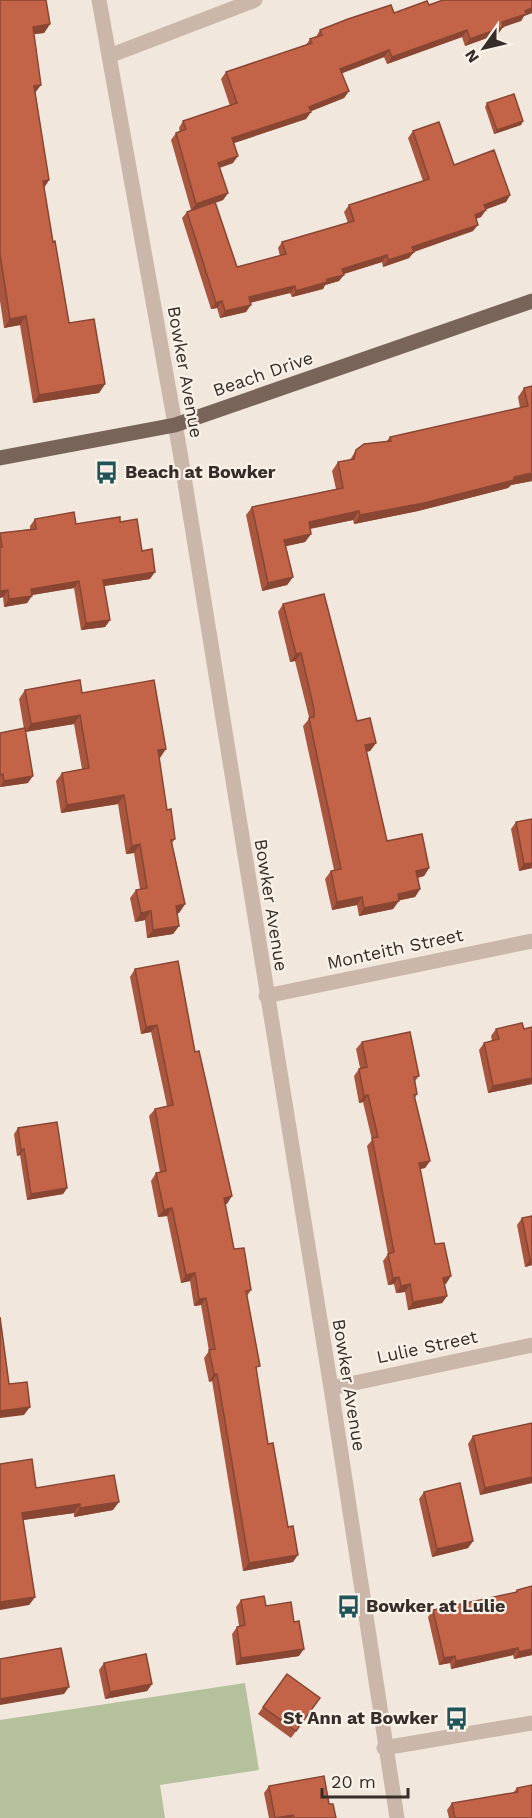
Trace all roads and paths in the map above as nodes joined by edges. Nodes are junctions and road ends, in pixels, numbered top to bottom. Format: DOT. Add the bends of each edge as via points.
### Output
graph roads {
  1 [pos="99,0"];
  2 [pos="255,0"];
  3 [pos="109,56"];
  4 [pos="532,302"];
  5 [pos="175,425"];
  6 [pos="0,458"];
  7 [pos="532,941"];
  8 [pos="266,996"];
  9 [pos="532,1345"];
  10 [pos="331,1388"];
  11 [pos="532,1723"];
  12 [pos="384,1748"];
  13 [pos="397,1818"];
  1 -- 3 [label="street, Bowker Avenue"];
  2 -- 3 [label="street"];
  3 -- 5 [label="street, Bowker Avenue"];
  4 -- 5 [label="main road, Beach Drive"];
  5 -- 6 [label="main road, Beach Drive"];
  5 -- 8 [label="street, Bowker Avenue"];
  7 -- 8 [label="street, Monteith Street"];
  8 -- 10 [label="street, Bowker Avenue"];
  9 -- 10 [label="street, Lulie Street"];
  10 -- 12 [label="street, Bowker Avenue"];
  11 -- 12 [label="street"];
  12 -- 13 [label="street, Bowker Avenue"];
}
